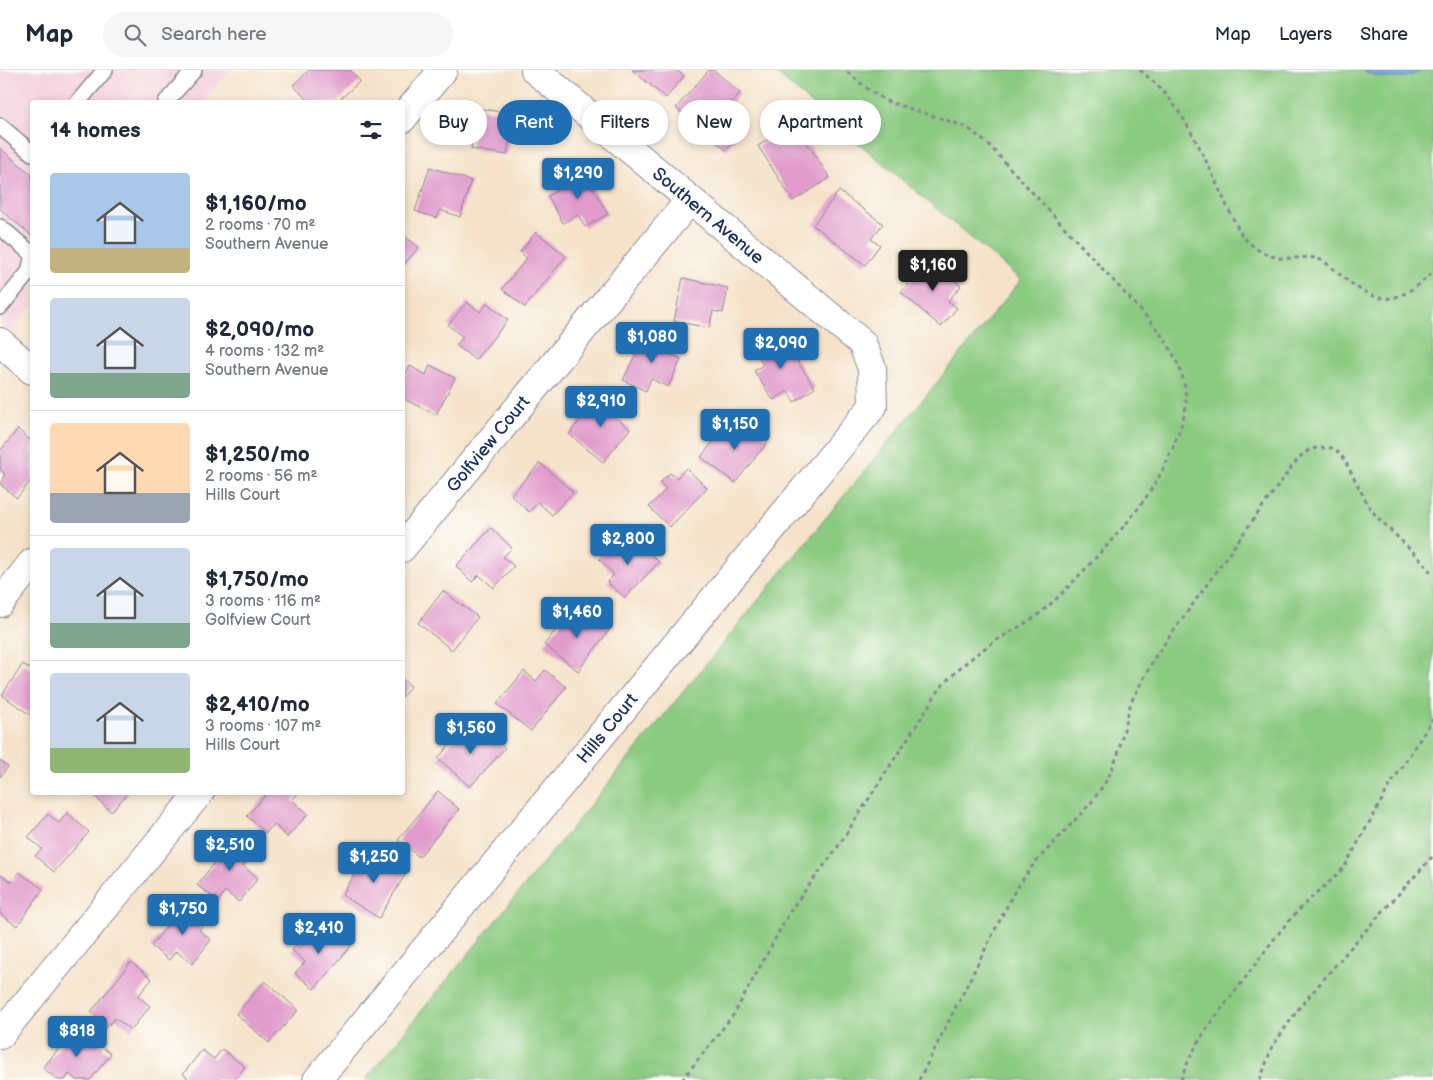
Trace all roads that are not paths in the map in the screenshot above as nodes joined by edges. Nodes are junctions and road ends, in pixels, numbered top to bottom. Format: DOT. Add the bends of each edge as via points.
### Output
graph roads {
  1 [pos="105,70"];
  2 [pos="194,70"];
  3 [pos="444,70"];
  4 [pos="535,70"];
  5 [pos="80,100"];
  6 [pos="168,100"];
  7 [pos="405,116"];
  8 [pos="0,126"];
  9 [pos="30,151"];
  10 [pos="689,201"];
  11 [pos="0,227"];
  12 [pos="30,252"];
  13 [pos="30,268"];
  14 [pos="0,307"];
  15 [pos="0,342"];
  16 [pos="30,368"];
  17 [pos="872,368"];
  18 [pos="405,544"];
  19 [pos="30,566"];
  20 [pos="0,603"];
  21 [pos="198,795"];
  22 [pos="0,1035"];
  23 [pos="317,1080"];
  1 -- 5 [label="lane"];
  2 -- 6 [label="lane"];
  3 -- 7 [label="street"];
  4 -- 10 [label="street, Southern Avenue"];
  8 -- 9 [label="lane"];
  10 -- 17 [label="street, Southern Avenue" via="862,344"];
  10 -- 18 [label="street, Golfview Court"];
  11 -- 12 [label="lane"];
  13 -- 14 [label="lane"];
  15 -- 16 [label="street"];
  17 -- 23 [label="street, Hills Court" via="872,406"];
  19 -- 20 [label="street"];
  21 -- 22 [label="street"];
}
